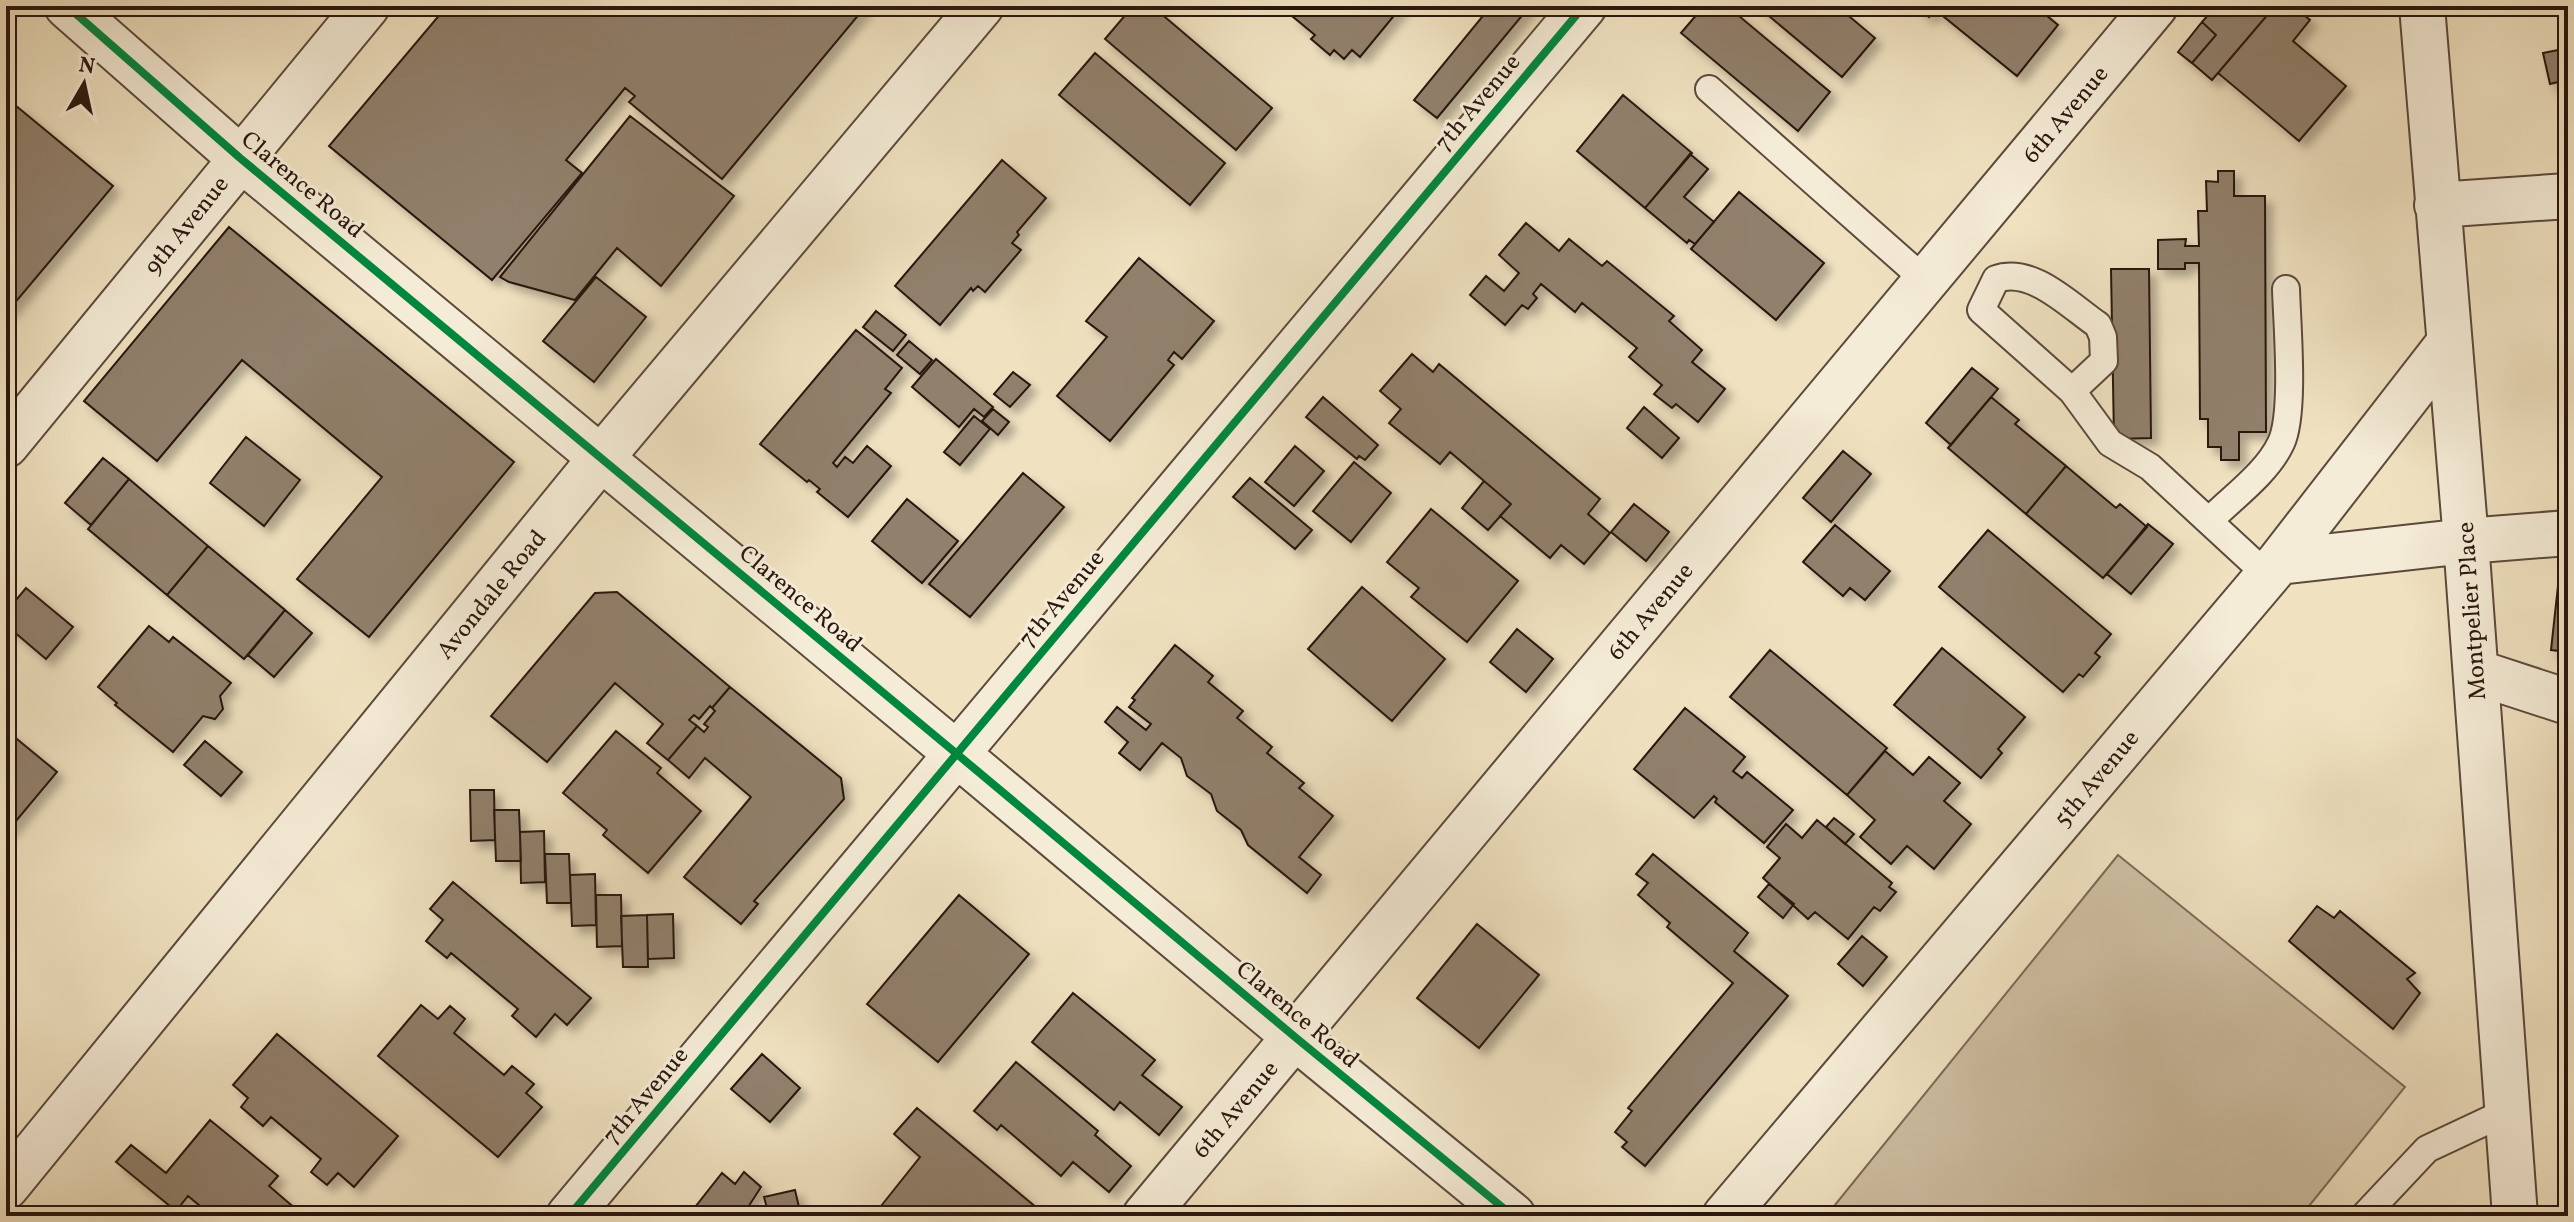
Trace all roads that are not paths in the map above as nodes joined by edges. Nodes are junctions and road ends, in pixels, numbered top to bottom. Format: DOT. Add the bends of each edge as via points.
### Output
graph roads {
  1 [pos="67,6"];
  2 [pos="367,6"];
  3 [pos="981,6"];
  4 [pos="1584,6"];
  5 [pos="2155,6"];
  6 [pos="2422,6"];
  7 [pos="1709,89"];
  8 [pos="240,158"];
  9 [pos="2568,196"];
  10 [pos="2437,205"];
  11 [pos="1926,281"];
  12 [pos="2286,289"];
  13 [pos="2449,343"];
  14 [pos="2072,391"];
  15 [pos="6,445"];
  16 [pos="601,458"];
  17 [pos="2210,520"];
  18 [pos="2568,533"];
  19 [pos="2466,541"];
  20 [pos="2273,569"];
  21 [pos="2476,672"];
  22 [pos="2568,702"];
  23 [pos="957,754"];
  24 [pos="1295,1037"];
  25 [pos="2508,1111"];
  26 [pos="6,1187"];
  27 [pos="569,1216"];
  28 [pos="1145,1216"];
  29 [pos="1513,1216"];
  30 [pos="1725,1216"];
  31 [pos="2364,1216"];
  32 [pos="2515,1216"];
  1 -- 8 [label="street, Clarence Road"];
  2 -- 8 [label="street, 9th Avenue"];
  3 -- 16 [label="street, Avondale Road"];
  4 -- 23 [label="street, 7th Avenue"];
  5 -- 11 [label="street, 6th Avenue"];
  6 -- 10 [label="street, Montpelier Place"];
  7 -- 11 [label="lane"];
  8 -- 15 [label="street, 9th Avenue"];
  8 -- 16 [label="street, Clarence Road"];
  9 -- 10 [label="street"];
  10 -- 13 [label="street, Montpelier Place"];
  11 -- 24 [label="street, 6th Avenue"];
  12 -- 17 [label="lane" via="2288,402 2282,442"];
  13 -- 19 [label="street, Montpelier Place"];
  13 -- 20 [label="street, 5th Avenue"];
  14 -- 14 [label="lane" via="1981,310 1996,279 2025,277 2098,325 2104,361"];
  14 -- 17 [label="lane" via="2110,443 2150,467"];
  16 -- 23 [label="street, Clarence Road"];
  16 -- 26 [label="street, Avondale Road"];
  17 -- 20 [label="lane"];
  18 -- 19 [label="street"];
  19 -- 20 [label="street"];
  19 -- 21 [label="street, Montpelier Place"];
  20 -- 30 [label="street, 5th Avenue"];
  21 -- 22 [label="street"];
  21 -- 25 [label="street, Montpelier Place"];
  23 -- 24 [label="street, Clarence Road"];
  23 -- 27 [label="street, 7th Avenue"];
  24 -- 28 [label="street, 6th Avenue"];
  24 -- 29 [label="street, Clarence Road"];
  25 -- 31 [label="lane" via="2427,1149"];
  25 -- 32 [label="street, Montpelier Place"];
}
